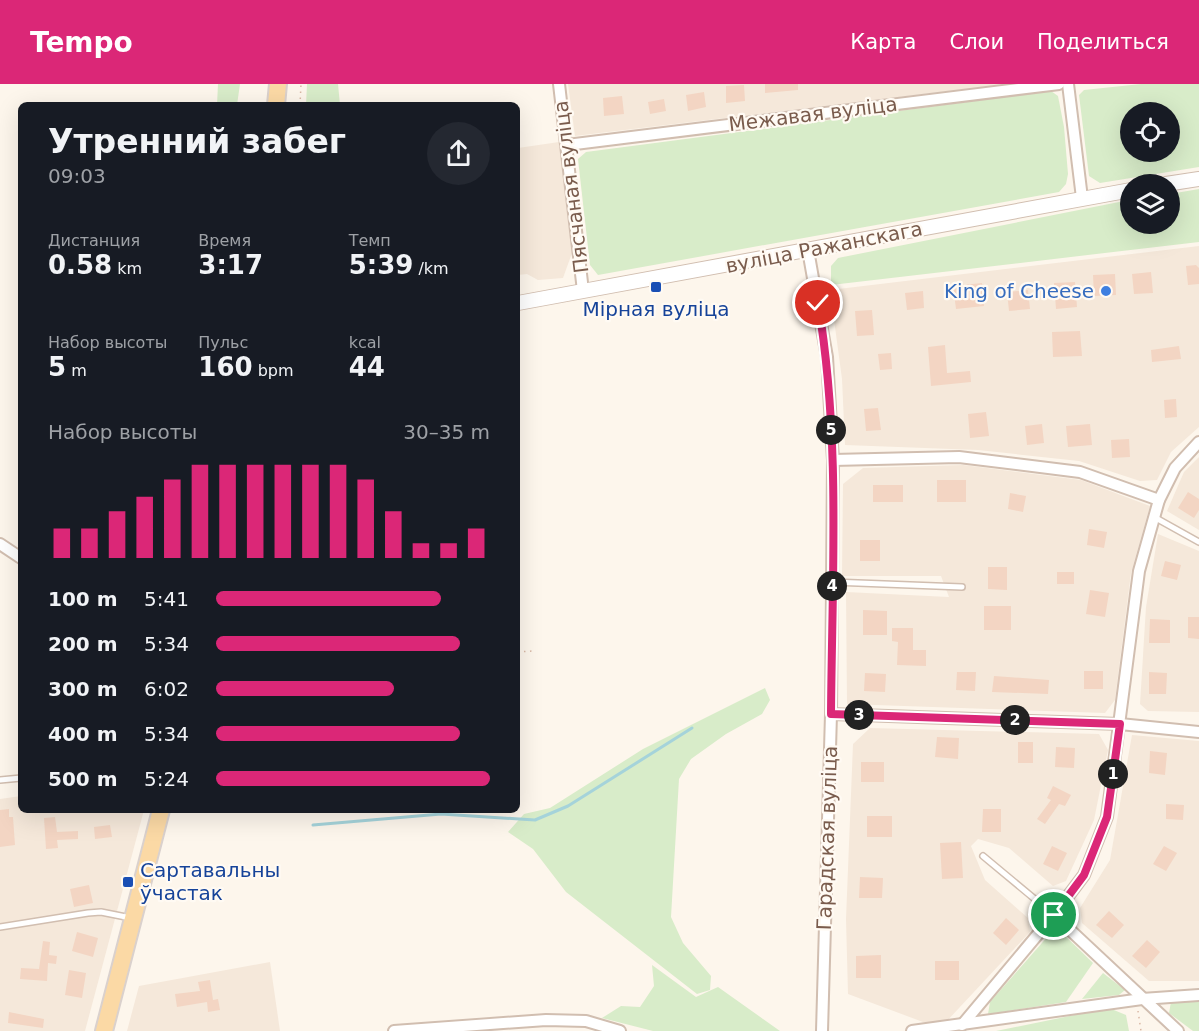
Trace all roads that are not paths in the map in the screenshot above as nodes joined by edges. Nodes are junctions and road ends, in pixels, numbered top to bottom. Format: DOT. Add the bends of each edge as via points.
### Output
graph roads {
  1 [pos="278,84"];
  2 [pos="559,84"];
  3 [pos="1059,84"];
  4 [pos="1068,84"];
  5 [pos="276,102"];
  6 [pos="567,145"];
  7 [pos="1199,179"];
  8 [pos="1180,182"];
  9 [pos="1120,192"];
  10 [pos="1082,198"];
  11 [pos="808,250"];
  12 [pos="583,291"];
  13 [pos="520,303"];
  14 [pos="1199,442"];
  15 [pos="833,460"];
  16 [pos="1159,500"];
  17 [pos="1154,517"];
  18 [pos="1199,542"];
  19 [pos="0,544"];
  20 [pos="18,556"];
  21 [pos="832,582"];
  22 [pos="962,587"];
  23 [pos="831,714"];
  24 [pos="1120,724"];
  25 [pos="1199,732"];
  26 [pos="18,778"];
  27 [pos="0,780"];
  28 [pos="160,813"];
  29 [pos="983,856"];
  30 [pos="1054,915"];
  31 [pos="133,918"];
  32 [pos="0,927"];
  33 [pos="1199,995"];
  34 [pos="1142,999"];
  35 [pos="962,1025"];
  36 [pos="104,1031"];
  37 [pos="394,1031"];
  38 [pos="620,1031"];
  39 [pos="822,1031"];
  40 [pos="912,1031"];
  41 [pos="1178,1031"];
  1 -- 5 [label="main road"];
  2 -- 6 [label="street, Пясчаная вуліца"];
  3 -- 6 [label="street, Межавая вуліца"];
  4 -- 10 [label="street"];
  6 -- 12 [label="street, Пясчаная вуліца"];
  7 -- 8 [label="street"];
  9 -- 10 [label="street, вуліца Ражанскага"];
  10 -- 11 [label="street, вуліца Ражанскага"];
  11 -- 12 [label="street, вуліца Ражанскага"];
  11 -- 15 [label="street, Гарадская вуліца" via="827,357"];
  12 -- 13 [label="street, вуліца Ражанскага"];
  14 -- 16 [label="street" via="1174,468"];
  15 -- 16 [label="street" via="970,458 1080,472"];
  15 -- 21 [label="street, Гарадская вуліца"];
  16 -- 17 [label="street"];
  17 -- 18 [label="lane"];
  17 -- 24 [label="street" via="1139,570"];
  19 -- 20 [label="street"];
  21 -- 22 [label="lane"];
  21 -- 23 [label="street, Гарадская вуліца"];
  23 -- 24 [label="street"];
  23 -- 39 [label="street, Гарадская вуліца"];
  24 -- 25 [label="street"];
  24 -- 30 [label="street" via="1107,817 1084,875"];
  26 -- 27 [label="lane"];
  28 -- 31 [label="main road"];
  29 -- 30 [label="lane"];
  30 -- 34 [label="street"];
  30 -- 35 [label="street"];
  31 -- 32 [label="lane" via="94,912"];
  31 -- 36 [label="main road"];
  33 -- 34 [label="street"];
  34 -- 35 [label="street"];
  34 -- 41 [label="street"];
  35 -- 40 [label="street"];
  37 -- 38 [label="street" via="546,1020 586,1021"];
}
